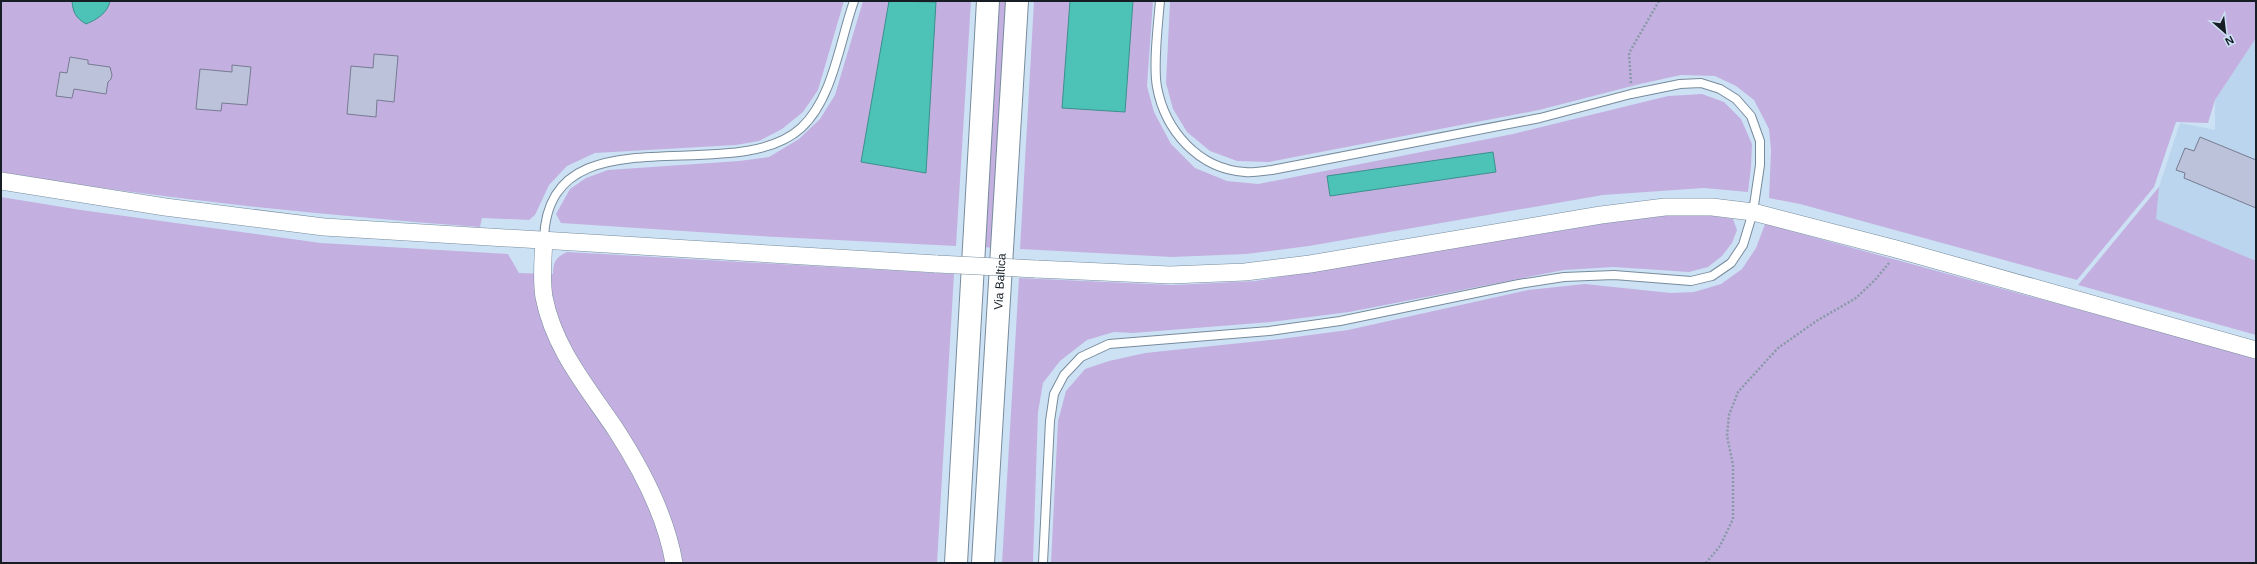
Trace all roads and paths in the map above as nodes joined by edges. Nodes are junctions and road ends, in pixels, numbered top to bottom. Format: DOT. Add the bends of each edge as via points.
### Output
graph roads {
  1 [pos="854,1"];
  2 [pos="988,1"];
  3 [pos="1017,1"];
  4 [pos="1160,1"];
  5 [pos="1660,1"];
  6 [pos="1631,94"];
  7 [pos="1,181"];
  8 [pos="1753,212"];
  9 [pos="544,240"];
  10 [pos="1896,249"];
  11 [pos="2256,350"];
  12 [pos="674,563"];
  13 [pos="956,563"];
  14 [pos="984,563"];
  15 [pos="1043,563"];
  16 [pos="1706,563"];
  1 -- 9 [label="lane" via="823,98 802,128 780,143 750,151 608,162 584,168 566,180 555,194 548,207"];
  2 -- 13 [label="highway"];
  3 -- 14 [label="highway, Via Baltica"];
  4 -- 6 [label="lane" via="1157,86 1174,131 1193,152 1215,165 1244,172 1272,170 1540,118"];
  5 -- 6 [label="path" via="1629,52"];
  6 -- 8 [label="lane" via="1680,84 1701,83 1720,89 1736,99 1751,116 1760,141 1760,165"];
  7 -- 9 [label="street" via="164,207 324,227"];
  8 -- 9 [label="street, bridge" via="1712,207 1665,207 1310,264 1245,272 1170,275 937,264"];
  8 -- 10 [label="street"];
  8 -- 15 [label="lane" via="1743,245 1731,263 1712,276 1691,281 1614,275 1564,276 1340,321 1269,331 1109,344 1081,357 1064,375 1054,394 1050,420"];
  9 -- 12 [label="street" via="544,297 561,346 640,470 657,508"];
  10 -- 11 [label="street"];
  10 -- 16 [label="path" via="1875,280 1856,298 1778,348 1738,392 1729,415 1727,436 1733,465 1733,519 1720,546"];
}
